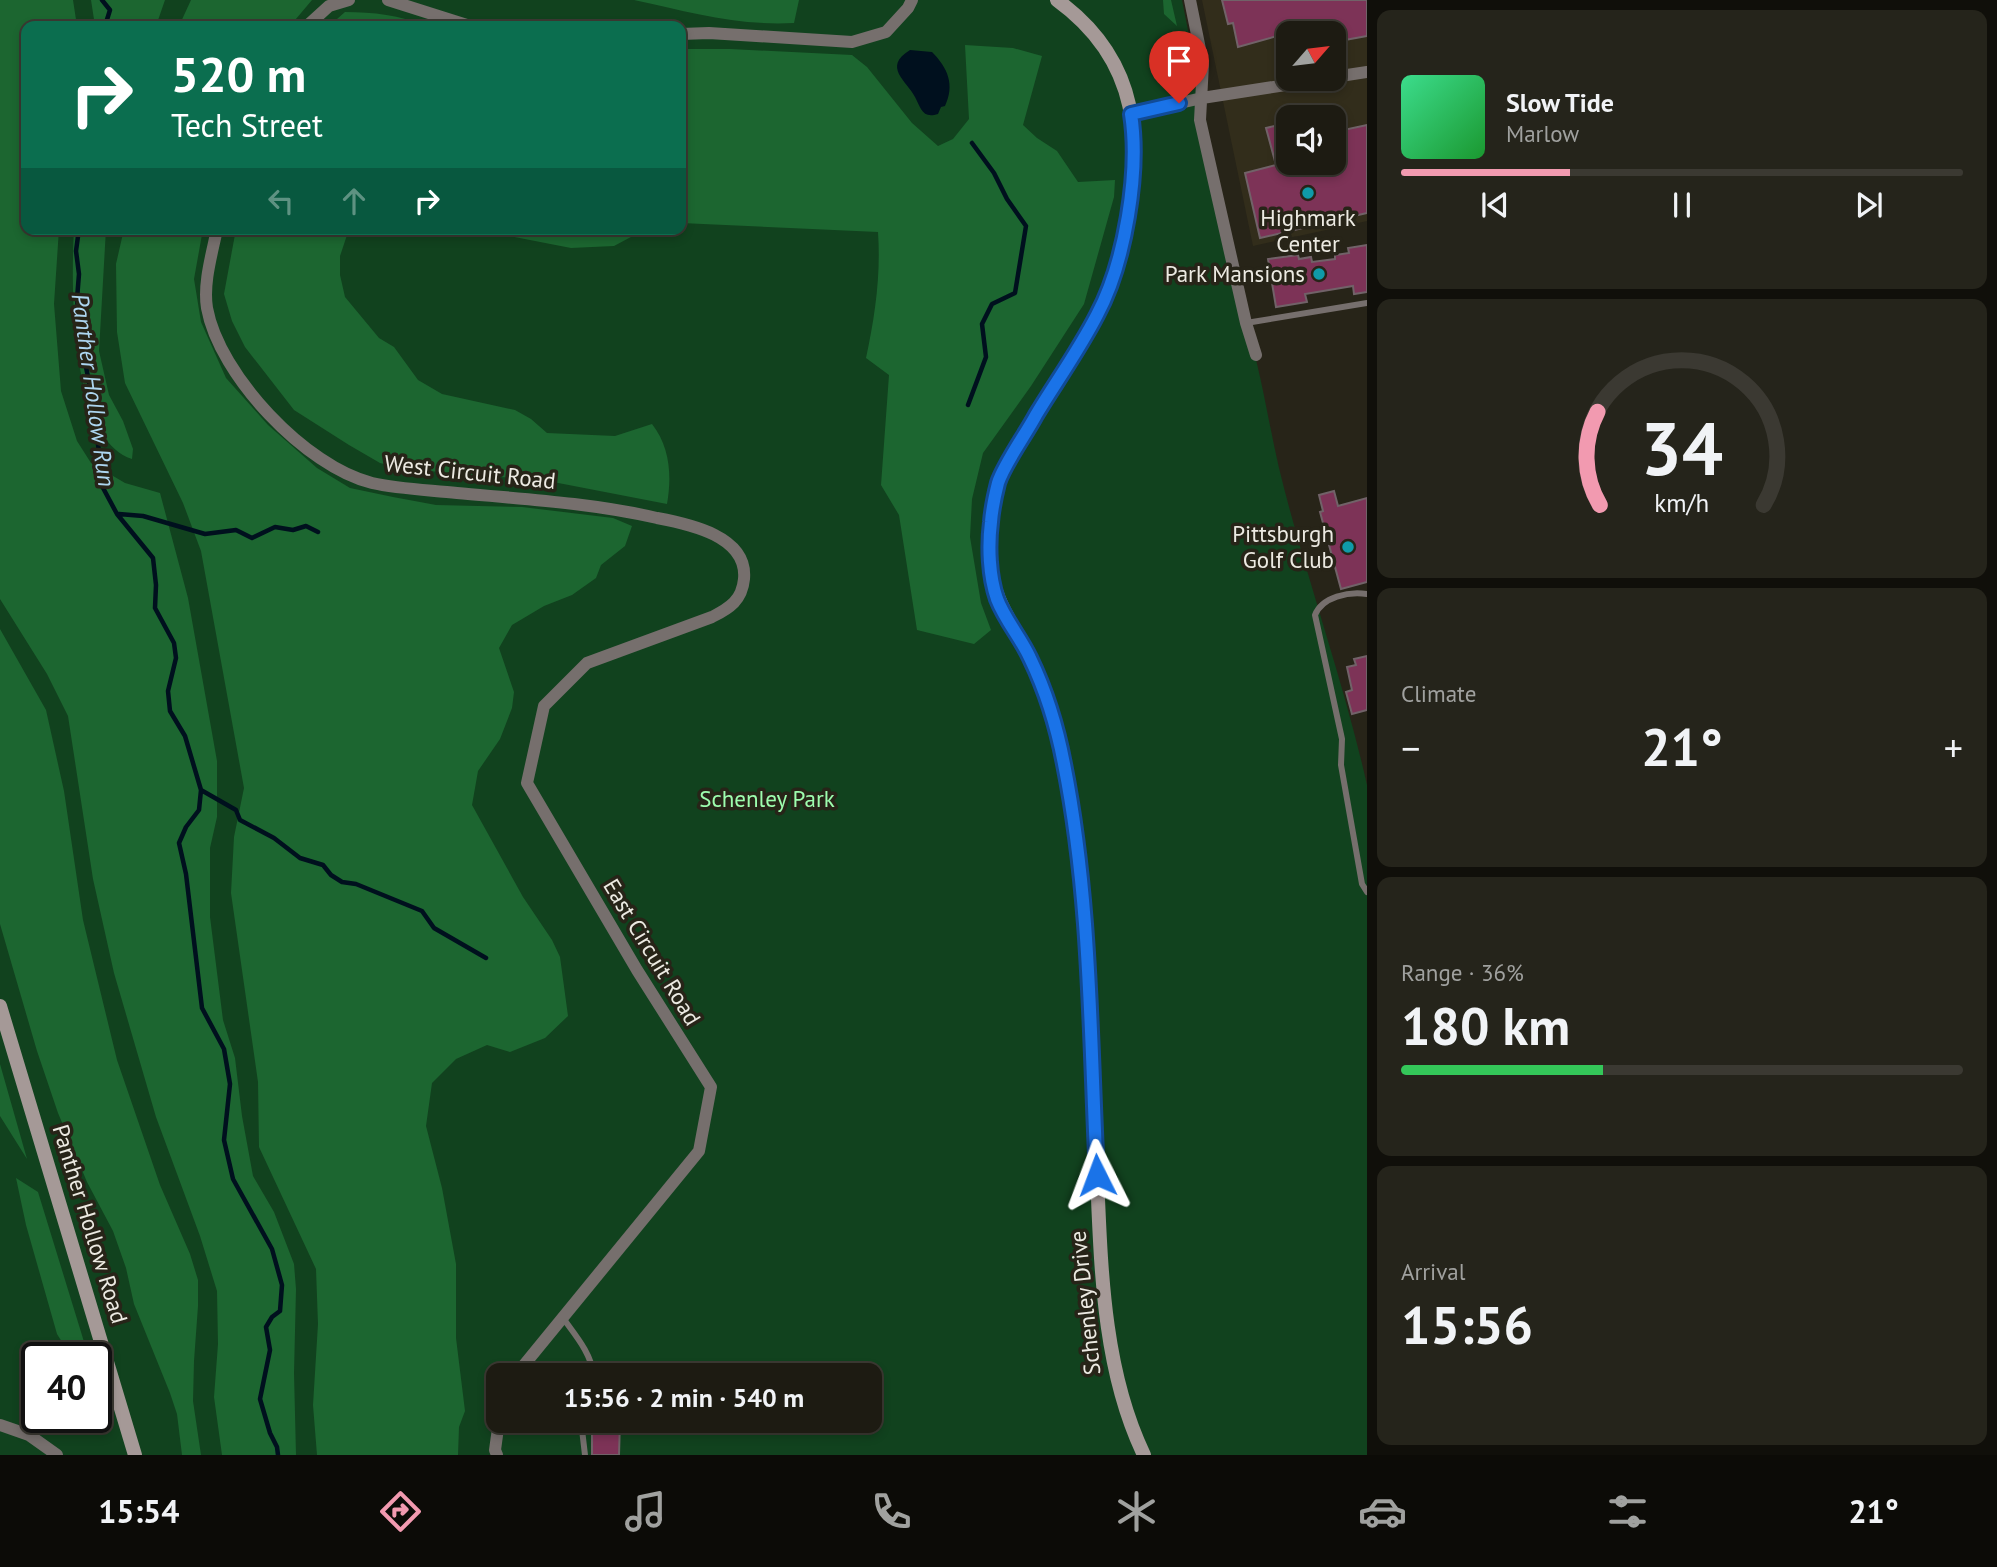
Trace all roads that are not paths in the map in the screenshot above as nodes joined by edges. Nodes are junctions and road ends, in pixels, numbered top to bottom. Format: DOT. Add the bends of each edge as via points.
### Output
graph roads {
  1 [pos="349,0"];
  2 [pos="388,0"];
  3 [pos="912,0"];
  4 [pos="1057,0"];
  5 [pos="1190,0"];
  6 [pos="312,21"];
  7 [pos="454,21"];
  8 [pos="686,34"];
  9 [pos="1367,72"];
  10 [pos="1346,76"];
  11 [pos="1276,86"];
  12 [pos="1202,97"];
  13 [pos="1131,114"];
  14 [pos="215,235"];
  15 [pos="1367,303"];
  16 [pos="1246,323"];
  17 [pos="1256,355"];
  18 [pos="1367,594"];
  19 [pos="729,608"];
  20 [pos="1367,892"];
  21 [pos="0,1006"];
  22 [pos="562,1317"];
  23 [pos="525,1363"];
  24 [pos="592,1363"];
  25 [pos="0,1425"];
  26 [pos="497,1433"];
  27 [pos="582,1433"];
  28 [pos="57,1455"];
  29 [pos="135,1455"];
  30 [pos="497,1455"];
  31 [pos="585,1455"];
  32 [pos="1144,1455"];
  1 -- 6 [label="street" via="329,6"];
  2 -- 7 [label="street"];
  3 -- 8 [label="street" via="886,32 852,42"];
  4 -- 13 [label="street, Schenley Drive" via="1104,48 1125,86"];
  5 -- 12 [label="street" via="1203,64"];
  9 -- 10 [label="street"];
  11 -- 12 [label="street"];
  12 -- 13 [label="street"];
  12 -- 16 [label="street" via="1200,120"];
  13 -- 32 [label="street, Schenley Drive" via="1134,172 1112,280 1098,314 998,481 990,560 997,599 1042,685 1065,764 1088,936 1100,1255 1115,1378"];
  14 -- 19 [label="street, West Circuit Road" via="207,307 220,346 240,382 271,417 309,449 336,468 371,483 561,503 657,517 699,529 733,547 742,560 741,595"];
  15 -- 16 [label="lane"];
  16 -- 17 [label="street"];
  18 -- 20 [label="lane" via="1326,600 1315,615 1342,739 1341,765"];
  19 -- 22 [label="street, East Circuit Road" via="587,663 544,706 527,783 710,1087 699,1151"];
  21 -- 29 [label="street, Panther Hollow Road"];
  22 -- 23 [label="street, East Circuit Road"];
  22 -- 24 [label="lane"];
  25 -- 28 [label="street" via="29,1435"];
  26 -- 30 [label="street"];
  27 -- 31 [label="lane"];
}
